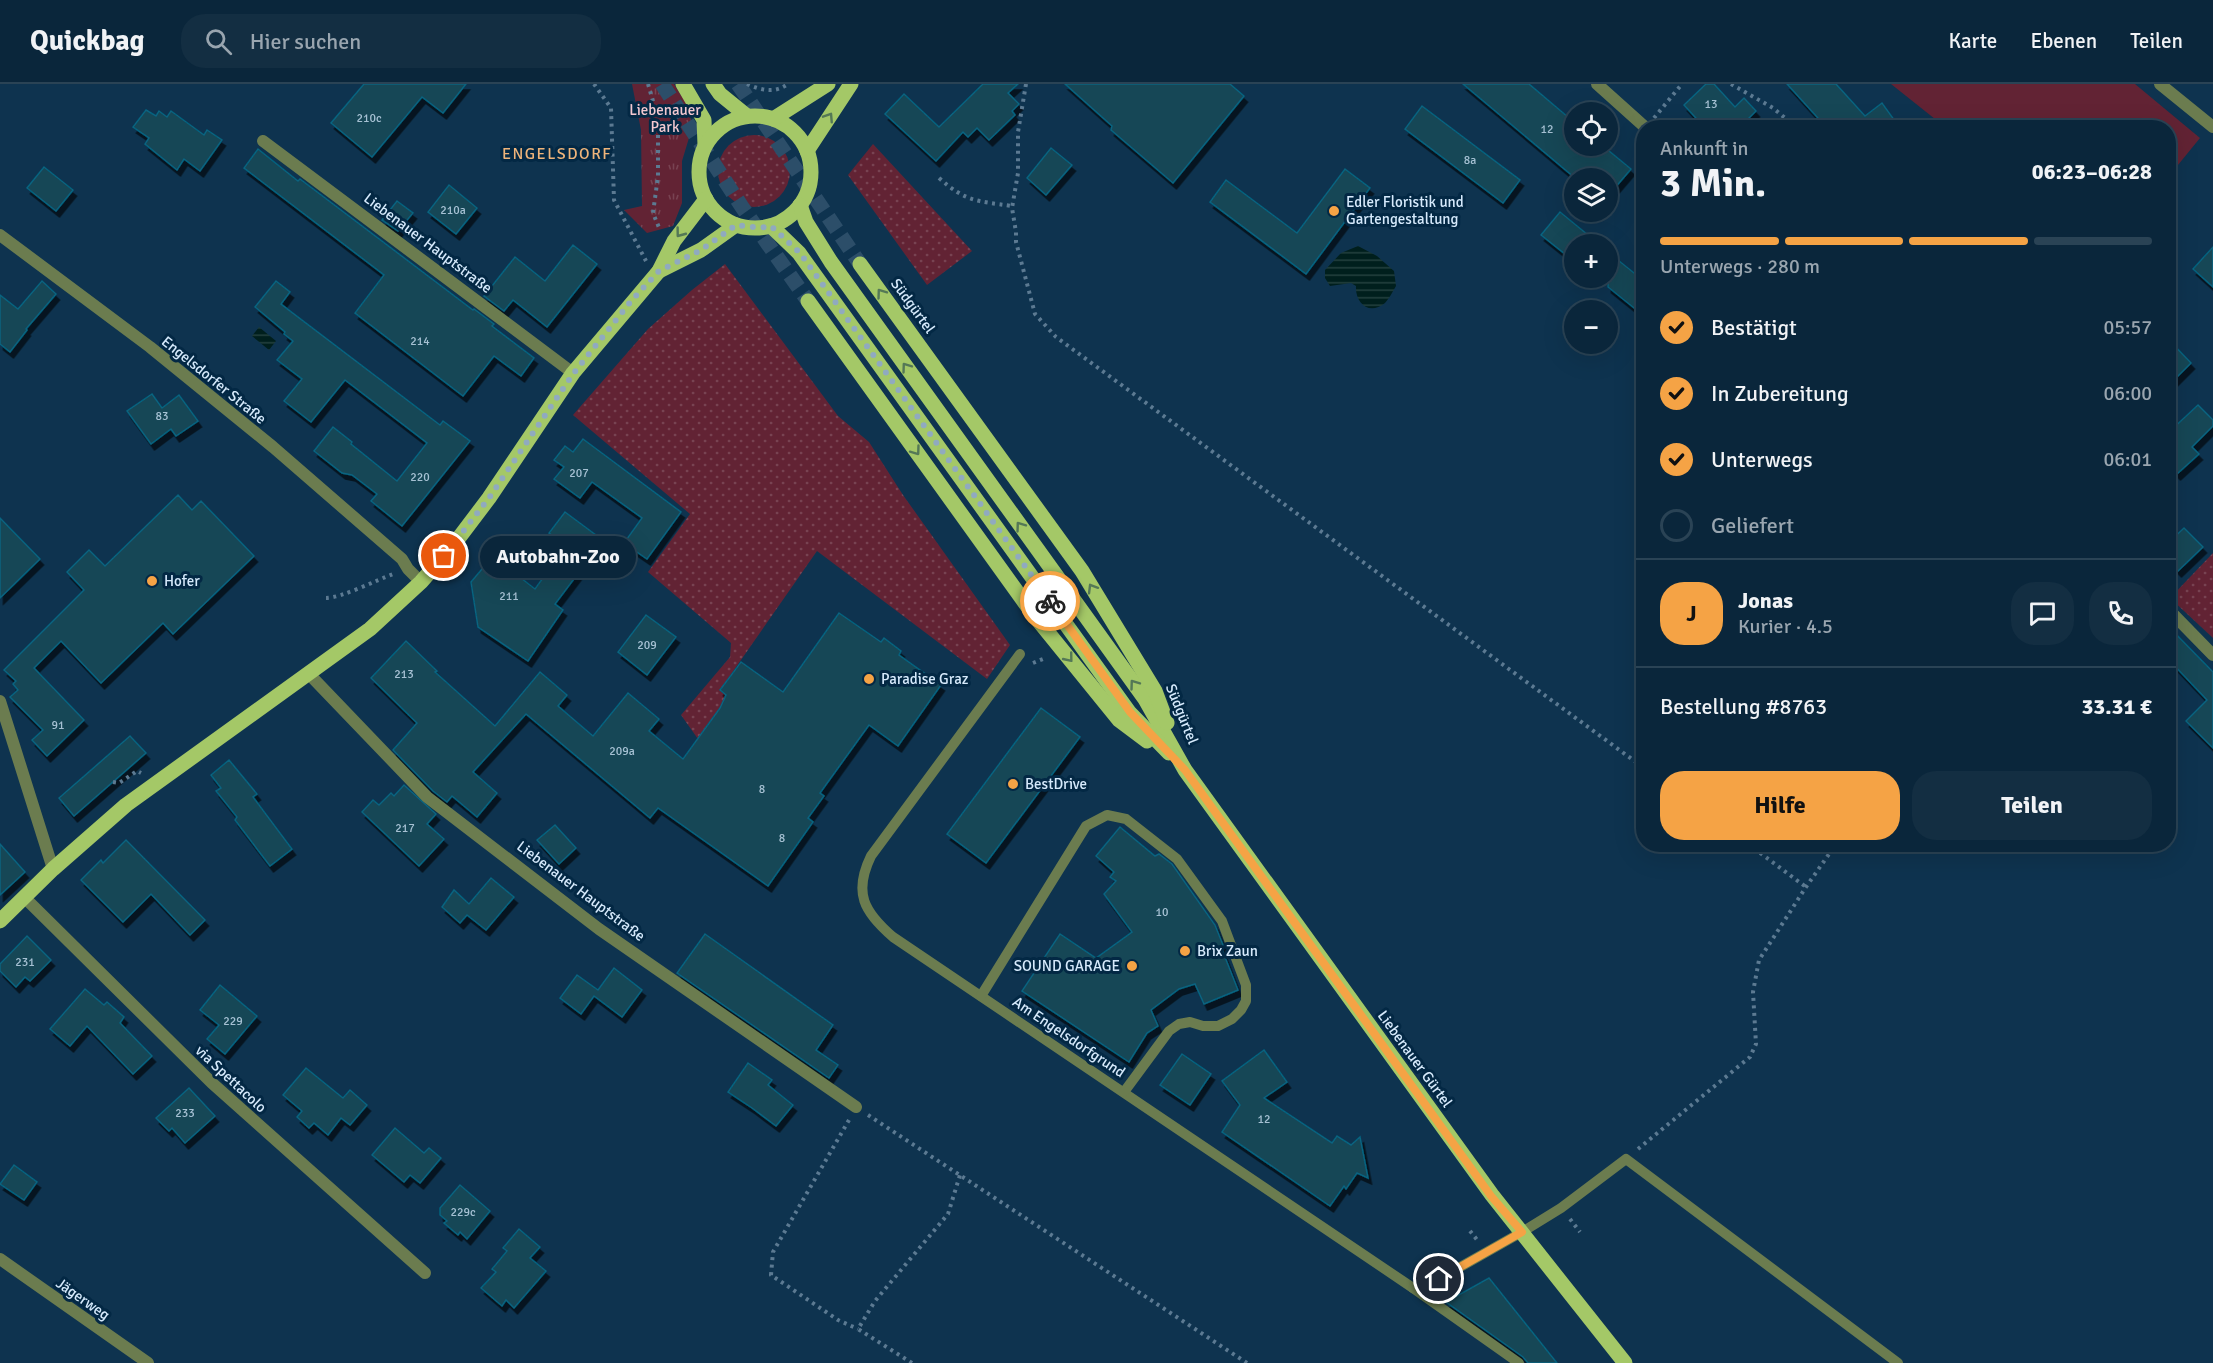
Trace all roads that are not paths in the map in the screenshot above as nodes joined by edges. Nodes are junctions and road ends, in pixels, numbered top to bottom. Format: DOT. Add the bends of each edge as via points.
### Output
graph roads {
  1 [pos="683,84"];
  2 [pos="713,84"];
  3 [pos="828,84"];
  4 [pos="851,84"];
  5 [pos="1597,84"];
  6 [pos="2160,84"];
  7 [pos="747,116"];
  8 [pos="773,118"];
  9 [pos="1638,120"];
  10 [pos="2213,127"];
  11 [pos="263,141"];
  12 [pos="705,145"];
  13 [pos="807,151"];
  14 [pos="706,199"];
  15 [pos="800,205"];
  16 [pos="736,225"];
  17 [pos="771,226"];
  18 [pos="0,235"];
  19 [pos="860,264"];
  20 [pos="658,272"];
  21 [pos="808,301"];
  22 [pos="573,374"];
  23 [pos="421,582"];
  24 [pos="2176,617"];
  25 [pos="1020,654"];
  26 [pos="2213,655"];
  27 [pos="309,674"];
  28 [pos="0,701"];
  29 [pos="1185,770"];
  30 [pos="53,869"];
  31 [pos="25,898"];
  32 [pos="0,921"];
  33 [pos="981,996"];
  34 [pos="1124,1092"];
  35 [pos="856,1107"];
  36 [pos="1522,1232"];
  37 [pos="0,1259"];
  38 [pos="425,1274"];
  39 [pos="1413,1288"];
  40 [pos="148,1363"];
  41 [pos="1519,1363"];
  42 [pos="1625,1363"];
  43 [pos="1898,1363"];
  1 -- 12 [label="main road" via="704,120"];
  2 -- 7 [label="main road"];
  3 -- 8 [label="main road"];
  13 -- 4 [label="main road, one-way"];
  5 -- 9 [label="street"];
  6 -- 10 [label="street"];
  7 -- 8 [label="main road"];
  7 -- 12 [label="main road" via="717,130"];
  8 -- 13 [label="main road" via="794,131"];
  11 -- 22 [label="street, Liebenauer Hauptstraße"];
  12 -- 14 [label="main road" via="699,171"];
  13 -- 15 [label="main road" via="811,179"];
  14 -- 16 [label="main road" via="724,219"];
  14 -- 20 [label="main road, one-way" via="674,241"];
  15 -- 17 [label="main road"];
  29 -- 15 [label="main road, one-way" via="1145,699 831,262"];
  16 -- 17 [label="main road"];
  16 -- 20 [label="main road" via="701,250"];
  17 -- 29 [label="main road" via="800,253 1130,712"];
  18 -- 23 [label="street, Engelsdorfer Straße" via="273,447"];
  29 -- 19 [label="main road, Südgürtel, one-way" via="1155,691 1082,571"];
  20 -- 22 [label="main road"];
  21 -- 29 [label="main road, Südgürtel, one-way" via="1033,614 1119,720"];
  22 -- 23 [label="main road" via="489,498"];
  23 -- 27 [label="main road" via="370,629"];
  24 -- 26 [label="street"];
  25 -- 33 [label="lane, Am Engelsdorfgrund" via="881,839 867,863 861,885 867,909 880,926"];
  27 -- 30 [label="main road" via="126,805"];
  27 -- 35 [label="street, Liebenauer Hauptstraße" via="427,797 599,929"];
  28 -- 30 [label="street"];
  29 -- 36 [label="main road, Liebenauer Gürtel" via="1491,1196"];
  30 -- 31 [label="main road"];
  31 -- 32 [label="main road"];
  31 -- 38 [label="street, via Spettacolo" via="212,1083"];
  33 -- 34 [label="lane, Am Engelsdorfgrund"];
  33 -- 34 [label="lane" via="1086,826 1107,815 1126,819 1177,859 1222,921 1246,985 1245,1001 1232,1019 1212,1028 1190,1022 1179,1024 1169,1031"];
  34 -- 39 [label="lane, Am Engelsdorfgrund"];
  36 -- 39 [label="lane" via="1439,1279"];
  36 -- 42 [label="main road, Liebenauer Gürtel"];
  36 -- 43 [label="lane" via="1626,1159"];
  37 -- 40 [label="street, Jägerweg"];
  39 -- 41 [label="lane, Am Engelsdorfgrund"];
}
